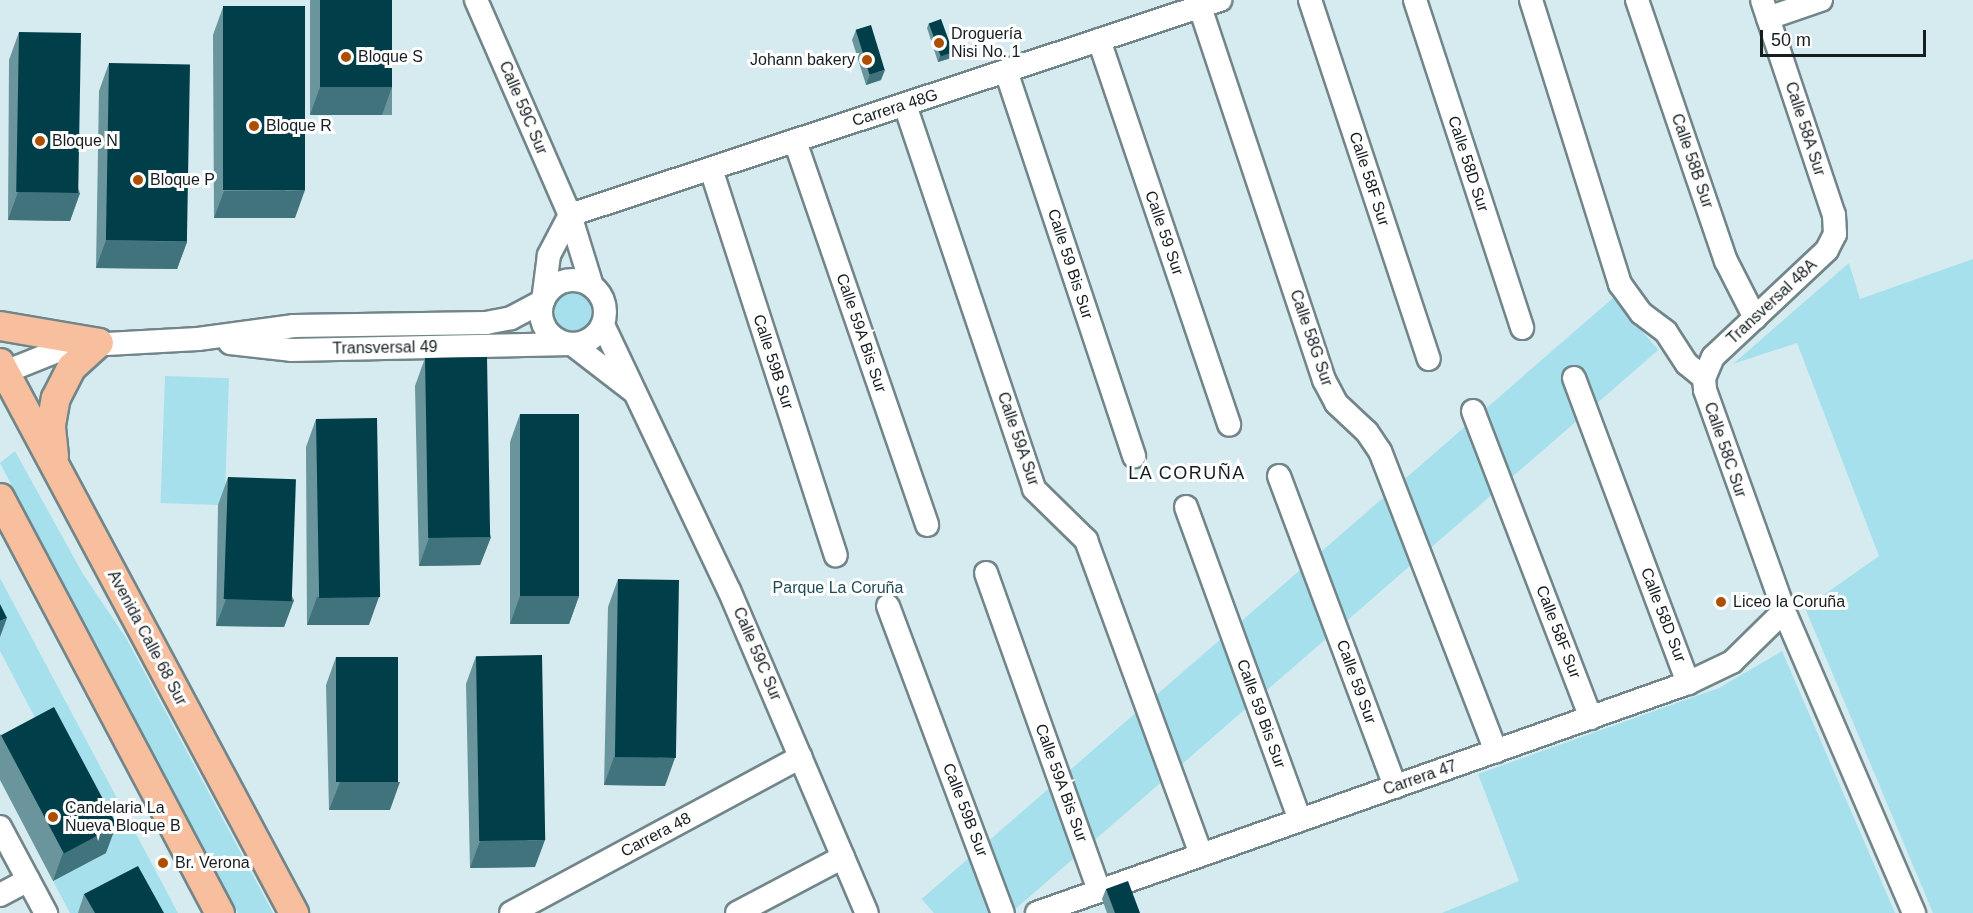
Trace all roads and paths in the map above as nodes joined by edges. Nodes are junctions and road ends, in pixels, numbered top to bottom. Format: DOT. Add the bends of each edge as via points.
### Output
graph roads {
  1 [pos="476,0"];
  2 [pos="1310,0"];
  3 [pos="1415,0"];
  4 [pos="1531,0"];
  5 [pos="1637,0"];
  6 [pos="1821,0"];
  7 [pos="1210,3"];
  8 [pos="1765,9"];
  9 [pos="1099,40"];
  10 [pos="1006,71"];
  11 [pos="905,105"];
  12 [pos="795,141"];
  13 [pos="711,169"];
  14 [pos="570,215"];
  15 [pos="1836,225"];
  16 [pos="592,286"];
  17 [pos="543,301"];
  18 [pos="1755,318"];
  19 [pos="0,326"];
  20 [pos="603,326"];
  21 [pos="1522,328"];
  22 [pos="198,339"];
  23 [pos="99,343"];
  24 [pos="573,344"];
  25 [pos="1429,359"];
  26 [pos="1,369"];
  27 [pos="1574,378"];
  28 [pos="1704,378"];
  29 [pos="640,397"];
  30 [pos="1473,411"];
  31 [pos="1229,425"];
  32 [pos="1134,456"];
  33 [pos="57,470"];
  34 [pos="1279,476"];
  35 [pos="0,498"];
  36 [pos="1186,507"];
  37 [pos="927,525"];
  38 [pos="836,555"];
  39 [pos="986,573"];
  40 [pos="888,606"];
  41 [pos="1784,611"];
  42 [pos="1688,683"];
  43 [pos="1591,718"];
  44 [pos="1496,751"];
  45 [pos="801,757"];
  46 [pos="1395,787"];
  47 [pos="1300,820"];
  48 [pos="0,827"];
  49 [pos="1201,855"];
  50 [pos="843,857"];
  51 [pos="28,879"];
  52 [pos="1099,891"];
  53 [pos="0,895"];
  54 [pos="46,913"];
  55 [pos="220,913"];
  56 [pos="294,913"];
  57 [pos="511,913"];
  58 [pos="737,913"];
  59 [pos="867,913"];
  60 [pos="1003,913"];
  61 [pos="1037,913"];
  62 [pos="1914,913"];
  1 -- 14 [label="street, Calle 59C Sur"];
  2 -- 25 [label="street, Calle 58F Sur"];
  3 -- 21 [label="street, Calle 58D Sur"];
  4 -- 28 [label="street" via="1620,284 1641,313 1666,332 1687,364"];
  5 -- 18 [label="street, Calle 58B Sur" via="1726,261"];
  6 -- 8 [label="street"];
  7 -- 9 [label="street, Carrera 48G"];
  7 -- 44 [label="street, Calle 58G Sur" via="1324,380 1336,403 1367,432 1380,451"];
  8 -- 15 [label="street, Calle 58A Sur"];
  9 -- 10 [label="street, Carrera 48G"];
  9 -- 31 [label="street, Calle 59 Sur"];
  10 -- 11 [label="street, Carrera 48G"];
  10 -- 32 [label="street, Calle 59 Bis Sur"];
  11 -- 12 [label="street, Carrera 48G"];
  11 -- 49 [label="street, Calle 59A Sur" via="1034,489 1086,540"];
  12 -- 13 [label="street, Carrera 48G"];
  12 -- 37 [label="street, Calle 59A Bis Sur"];
  13 -- 14 [label="street, Carrera 48G"];
  13 -- 38 [label="street, Calle 59B Sur"];
  14 -- 16 [label="street, Calle 59C Sur"];
  14 -- 17 [label="street" via="549,255"];
  15 -- 18 [label="street, Transversal 48A" via="1827,250"];
  16 -- 17 [label="street" via="566,281 550,290"];
  16 -- 20 [label="street" via="604,302"];
  17 -- 22 [label="street, Transversal 49" via="511,318 486,323 294,326"];
  17 -- 24 [label="street" via="545,328 557,340"];
  18 -- 28 [label="street, Transversal 48A" via="1713,357"];
  19 -- 23 [label="main road"];
  20 -- 24 [label="street" via="589,340"];
  20 -- 29 [label="street, Calle 59C Sur"];
  22 -- 23 [label="street, Transversal 49"];
  22 -- 24 [label="street, Transversal 49" via="291,350"];
  23 -- 26 [label="street, Transversal 49" via="50,351"];
  23 -- 33 [label="main road" via="72,367 56,399 51,424"];
  24 -- 29 [label="street, Calle 59C Sur"];
  26 -- 33 [label="main road, Avenida Calle 68 Sur"];
  27 -- 42 [label="street, Calle 58D Sur"];
  28 -- 41 [label="street, Calle 58C Sur" via="1721,440"];
  29 -- 45 [label="street, Calle 59C Sur"];
  30 -- 43 [label="street, Calle 58F Sur"];
  33 -- 56 [label="main road, Avenida Calle 68 Sur"];
  34 -- 46 [label="street, Calle 59 Sur"];
  35 -- 55 [label="main road"];
  36 -- 47 [label="street, Calle 59 Bis Sur"];
  39 -- 52 [label="street, Calle 59A Bis Sur"];
  40 -- 60 [label="street, Calle 59B Sur"];
  41 -- 42 [label="street, Carrera 47" via="1732,662"];
  41 -- 62 [label="street, Calle 58C Sur"];
  42 -- 43 [label="street, Carrera 47"];
  43 -- 44 [label="street, Carrera 47"];
  44 -- 46 [label="street, Carrera 47"];
  45 -- 50 [label="street, Calle 59C Sur"];
  45 -- 57 [label="street, Carrera 48"];
  46 -- 47 [label="street, Carrera 47"];
  47 -- 49 [label="street, Carrera 47"];
  48 -- 51 [label="street"];
  49 -- 52 [label="street, Carrera 47" via="1126,894"];
  50 -- 58 [label="street"];
  50 -- 59 [label="street, Calle 59C Sur"];
  51 -- 53 [label="street"];
  51 -- 54 [label="street"];
  52 -- 61 [label="street, Carrera 47"];
}
